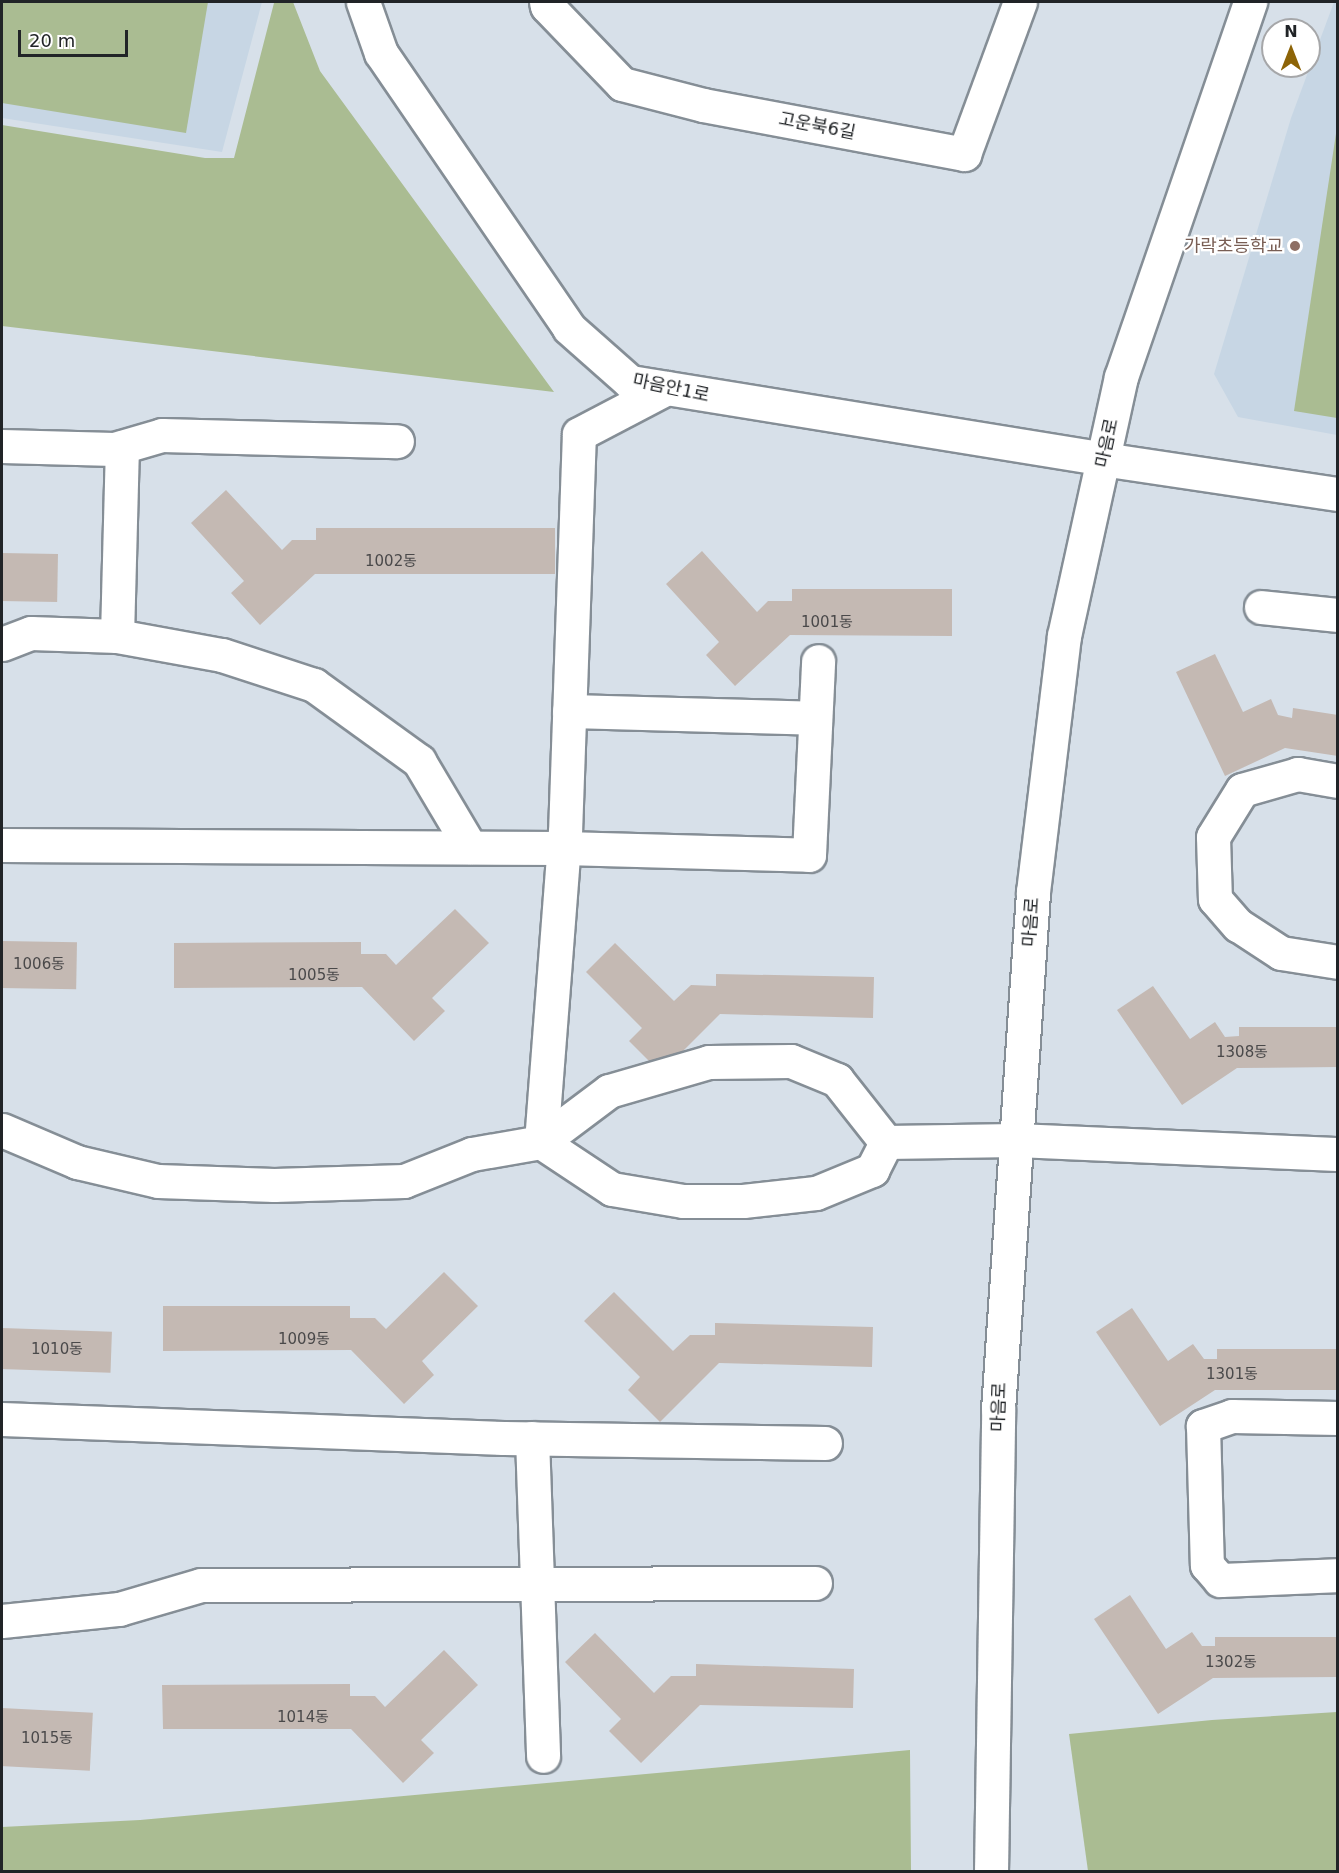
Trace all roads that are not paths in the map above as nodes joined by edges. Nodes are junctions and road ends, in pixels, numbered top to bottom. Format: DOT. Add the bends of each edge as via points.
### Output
graph roads {
  1 [pos="363,2"];
  2 [pos="546,2"];
  3 [pos="1020,2"];
  4 [pos="1250,2"];
  5 [pos="667,388"];
  6 [pos="397,441"];
  7 [pos="2,446"];
  8 [pos="122,447"];
  9 [pos="1103,459"];
  10 [pos="1338,494"];
  11 [pos="1261,607"];
  12 [pos="1338,615"];
  13 [pos="117,636"];
  14 [pos="2,644"];
  15 [pos="818,661"];
  16 [pos="569,711"];
  17 [pos="815,718"];
  18 [pos="1338,781"];
  19 [pos="2,845"];
  20 [pos="470,847"];
  21 [pos="564,848"];
  22 [pos="1338,962"];
  23 [pos="2,1130"];
  24 [pos="1016,1140"];
  25 [pos="540,1142"];
  26 [pos="885,1142"];
  27 [pos="1338,1154"];
  28 [pos="2,1419"];
  29 [pos="1338,1419"];
  30 [pos="532,1438"];
  31 [pos="825,1443"];
  32 [pos="1338,1575"];
  33 [pos="815,1583"];
  34 [pos="537,1585"];
  35 [pos="2,1621"];
  36 [pos="543,1756"];
  37 [pos="991,1872"];
  1 -- 5 [label="street, 마음안1로" via="381,52 569,328 630,382"];
  2 -- 3 [label="street, 고운북6길" via="622,84 703,105 964,154"];
  4 -- 9 [label="street, 마음로" via="1121,377"];
  5 -- 9 [label="street, 마음안1로"];
  5 -- 16 [label="street" via="579,434"];
  6 -- 8 [label="street" via="162,435"];
  7 -- 8 [label="street"];
  8 -- 13 [label="street"];
  9 -- 10 [label="street, 마음안1로"];
  9 -- 24 [label="street, 마음로" via="1061,660 1033,892"];
  11 -- 12 [label="street"];
  13 -- 14 [label="street" via="31,633"];
  13 -- 20 [label="street" via="222,655 314,685 419,761"];
  15 -- 17 [label="street"];
  16 -- 17 [label="street"];
  16 -- 21 [label="street"];
  17 -- 21 [label="street" via="808,855"];
  18 -- 22 [label="street" via="1298,774 1242,790 1214,837 1215,899 1238,925 1281,953"];
  19 -- 20 [label="street"];
  20 -- 21 [label="street"];
  21 -- 25 [label="street"];
  23 -- 25 [label="street" via="77,1162 158,1181 274,1185 404,1181 472,1154"];
  24 -- 26 [label="street"];
  24 -- 27 [label="street"];
  24 -- 37 [label="street, 마음로" via="998,1410"];
  25 -- 26 [label="street" via="612,1189 683,1201 743,1201 816,1193 872,1170"];
  25 -- 26 [label="street" via="609,1091 709,1062 791,1061 837,1080"];
  28 -- 30 [label="street"];
  29 -- 32 [label="street" via="1232,1416 1203,1426 1207,1565 1220,1580"];
  30 -- 31 [label="street"];
  30 -- 34 [label="street"];
  33 -- 34 [label="street"];
  34 -- 35 [label="street" via="201,1585 119,1609"];
  34 -- 36 [label="street"];
}
